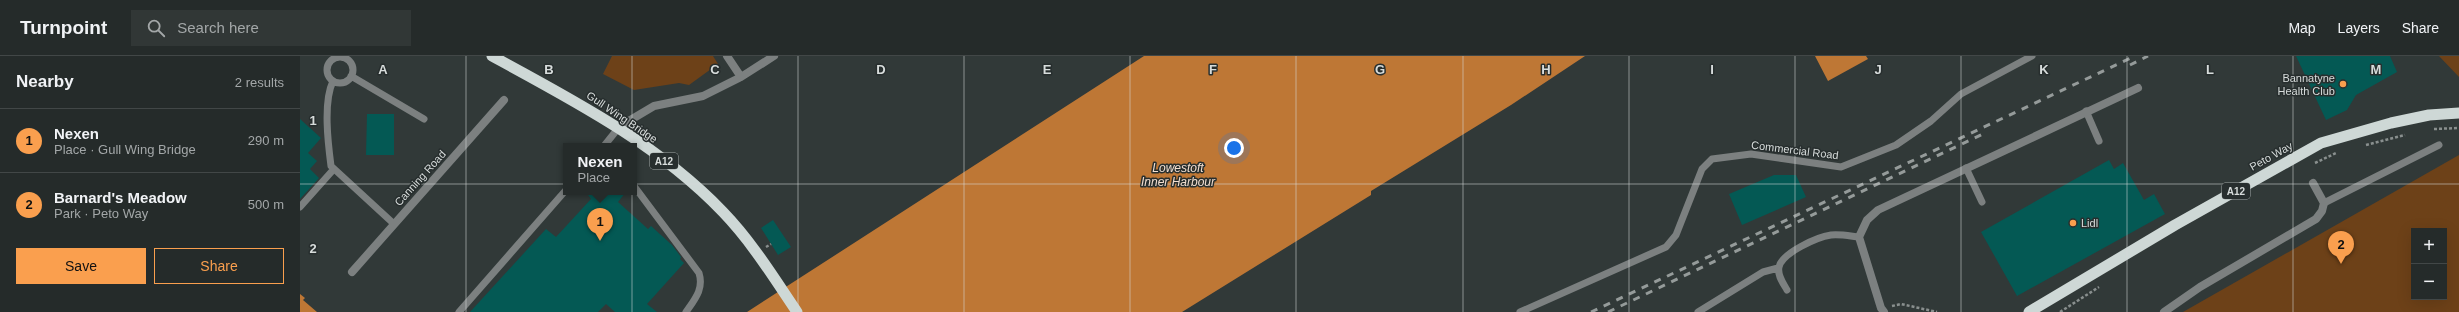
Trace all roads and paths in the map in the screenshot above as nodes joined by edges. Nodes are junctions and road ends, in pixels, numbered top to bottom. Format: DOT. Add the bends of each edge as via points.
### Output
graph roads {
  1 [pos="344,56"];
  2 [pos="492,56"];
  3 [pos="727,56"];
  4 [pos="774,56"];
  5 [pos="2032,56"];
  6 [pos="2019,59"];
  7 [pos="351,76"];
  8 [pos="741,76"];
  9 [pos="333,81"];
  10 [pos="2138,88"];
  11 [pos="504,100"];
  12 [pos="2086,111"];
  13 [pos="2459,113"];
  14 [pos="424,119"];
  15 [pos="622,125"];
  16 [pos="2459,128"];
  17 [pos="2432,129"];
  18 [pos="2411,133"];
  19 [pos="2100,141"];
  20 [pos="607,143"];
  21 [pos="2439,145"];
  22 [pos="2359,147"];
  23 [pos="2337,153"];
  24 [pos="2313,164"];
  25 [pos="1966,168"];
  26 [pos="334,170"];
  27 [pos="2313,183"];
  28 [pos="637,190"];
  29 [pos="563,193"];
  30 [pos="1982,202"];
  31 [pos="2324,203"];
  32 [pos="300,207"];
  33 [pos="394,224"];
  34 [pos="1859,237"];
  35 [pos="1778,268"];
  36 [pos="352,272"];
  37 [pos="2102,285"];
  38 [pos="1787,290"];
  39 [pos="1882,311"];
  40 [pos="459,312"];
  41 [pos="686,312"];
  42 [pos="797,312"];
  43 [pos="1520,312"];
  44 [pos="1698,312"];
  45 [pos="1937,312"];
  46 [pos="2029,312"];
  47 [pos="2060,312"];
  48 [pos="2164,312"];
  1 -- 7 [label="lane" via="353,66"];
  1 -- 9 [label="lane" via="336,57 329,63 327,73"];
  2 -- 42 [label="highway, Gull Wing Bridge / A12, bridge" via="590,109 670,165 723,212 757,252"];
  3 -- 8 [label="street"];
  4 -- 8 [label="street"];
  5 -- 6 [label="lane, Commercial Road"];
  6 -- 43 [label="lane, Commercial Road" via="1961,94 1931,121 1896,145 1841,167 1751,154 1712,158 1702,169 1676,235 1666,246"];
  7 -- 9 [label="lane" via="344,82"];
  7 -- 14 [label="lane"];
  8 -- 15 [label="street" via="703,96 654,106"];
  9 -- 26 [label="lane" via="328,91 327,102 330,160"];
  10 -- 12 [label="street"];
  11 -- 33 [label="street, Canning Road"];
  12 -- 19 [label="lane"];
  12 -- 25 [label="street"];
  13 -- 46 [label="highway, Peto Way / A12" via="2429,115 2391,123 2321,143 2175,225"];
  15 -- 20 [label="lane"];
  16 -- 17 [label="path"];
  18 -- 22 [label="path"];
  21 -- 31 [label="lane"];
  23 -- 24 [label="path"];
  25 -- 30 [label="lane"];
  25 -- 34 [label="street" via="1878,210 1867,220"];
  26 -- 32 [label="lane"];
  26 -- 33 [label="lane"];
  27 -- 31 [label="street"];
  28 -- 41 [label="lane" via="699,273 702,282 698,294"];
  29 -- 40 [label="lane"];
  31 -- 48 [label="street" via="2322,212 2316,219 2200,287"];
  33 -- 36 [label="street, Canning Road"];
  34 -- 35 [label="lane" via="1830,235 1793,250 1782,260"];
  34 -- 39 [label="street"];
  35 -- 38 [label="lane"];
  35 -- 44 [label="lane" via="1763,272"];
  37 -- 47 [label="path"];
  39 -- 45 [label="path" via="1901,304"];
}
